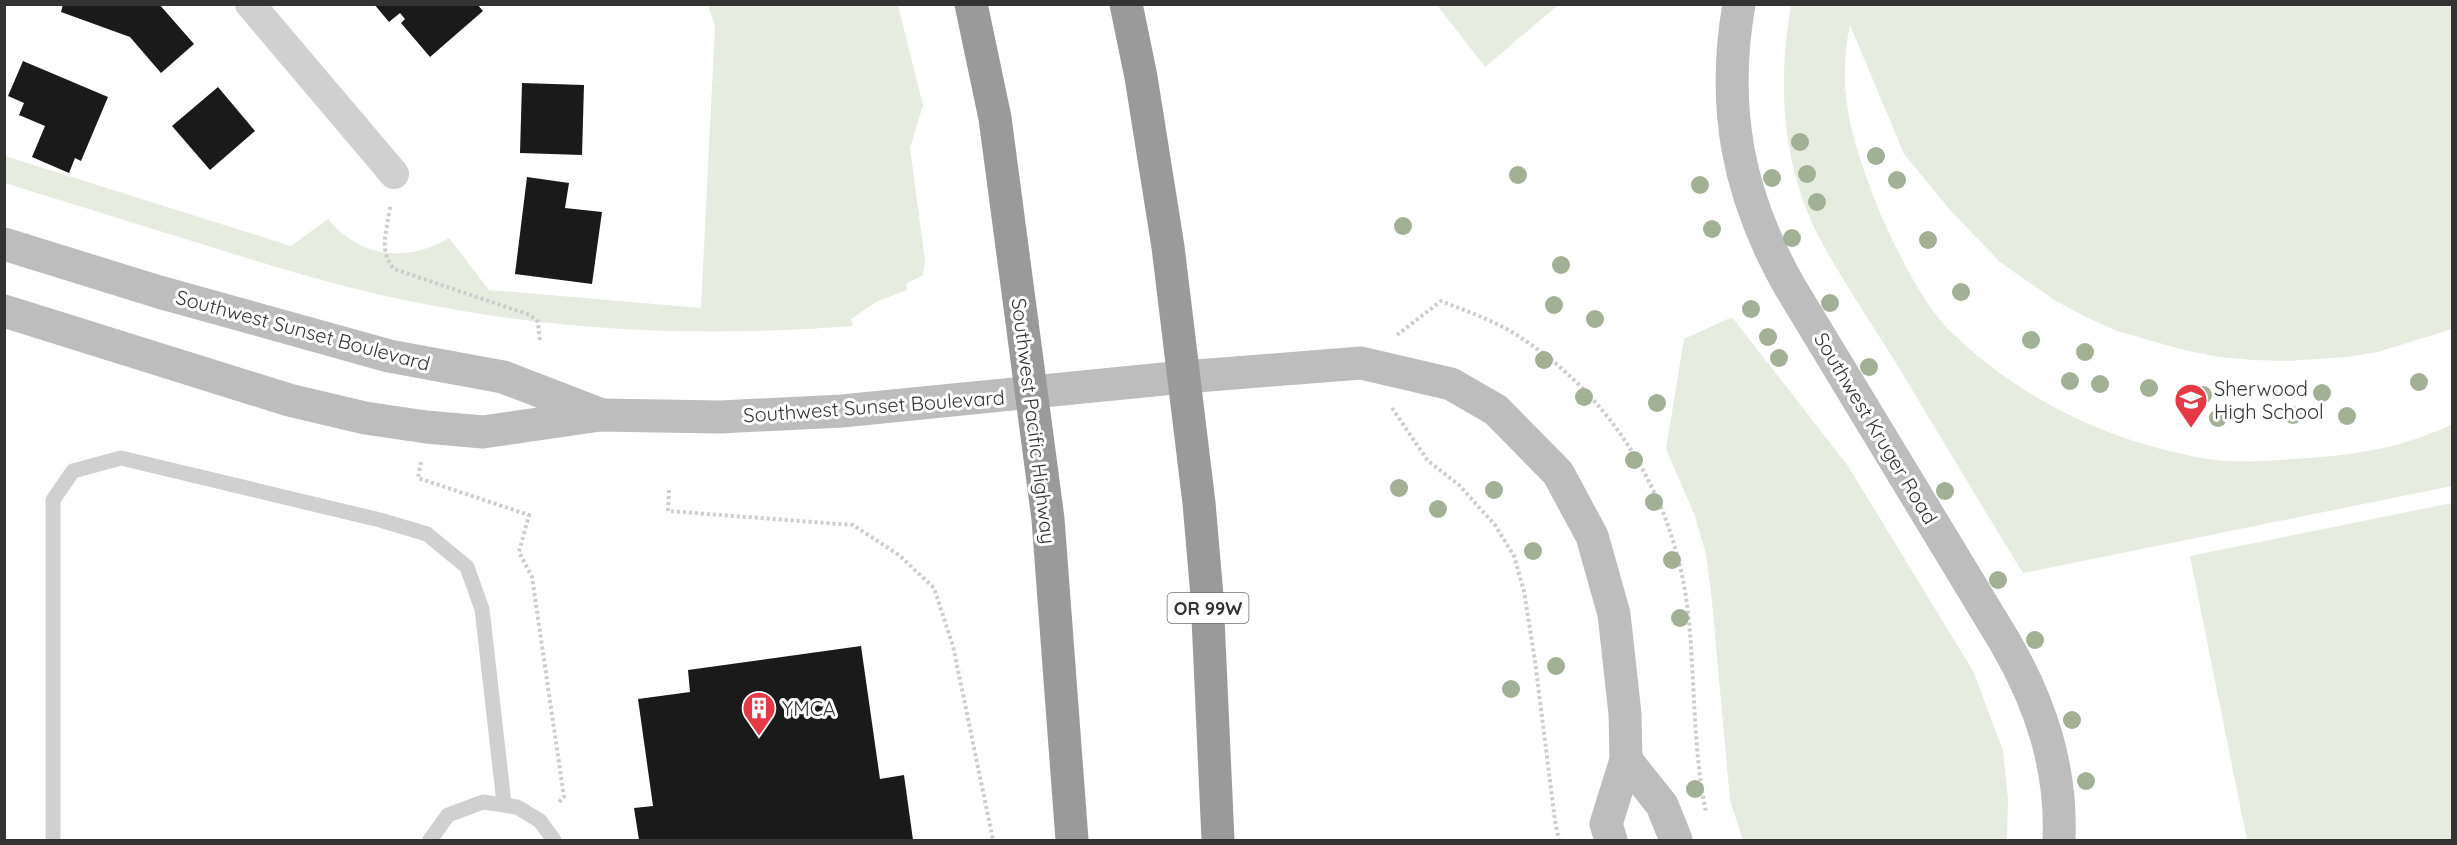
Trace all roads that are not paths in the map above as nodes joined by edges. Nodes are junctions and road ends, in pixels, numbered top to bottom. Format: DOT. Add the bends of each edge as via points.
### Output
graph roads {
  1 [pos="250,4"];
  2 [pos="971,4"];
  3 [pos="1126,4"];
  4 [pos="1739,4"];
  5 [pos="394,174"];
  6 [pos="4,244"];
  7 [pos="4,311"];
  8 [pos="1184,377"];
  9 [pos="1032,393"];
  10 [pos="600,415"];
  11 [pos="1626,760"];
  12 [pos="504,803"];
  13 [pos="53,840"];
  14 [pos="430,840"];
  15 [pos="554,840"];
  16 [pos="1072,840"];
  17 [pos="1218,840"];
  18 [pos="1611,840"];
  19 [pos="1676,840"];
  20 [pos="2059,840"];
  1 -- 5 [label="street"];
  2 -- 9 [label="highway, Southwest Pacific Highway" via="995,118"];
  3 -- 8 [label="highway, OR 99W" via="1159,191"];
  4 -- 20 [label="main road, Southwest Kruger Road" via="1732,104 1741,169 1760,230 1790,287 2028,682 2055,766"];
  6 -- 10 [label="main road, Southwest Sunset Boulevard" via="389,356 502,377"];
  7 -- 10 [label="main road, Southwest Sunset Boulevard" via="208,376 365,418 483,432"];
  8 -- 9 [label="main road, Southwest Sunset Boulevard"];
  8 -- 11 [label="main road, Southwest Sunset Boulevard" via="1361,363 1451,384 1496,410 1558,473 1592,536 1614,614"];
  8 -- 17 [label="highway, OR 99W" via="1207,596"];
  9 -- 10 [label="main road, Southwest Sunset Boulevard" via="831,412 720,417"];
  9 -- 16 [label="highway, Southwest Pacific Highway" via="1048,519"];
  11 -- 18 [label="main road, Southwest Sunset Boulevard" via="1606,824"];
  11 -- 19 [label="main road" via="1662,805"];
  12 -- 13 [label="lane" via="482,609 467,567 427,534 121,458 73,471 52,500"];
  12 -- 14 [label="lane" via="483,802 448,815"];
  12 -- 15 [label="lane" via="540,821"];
}
